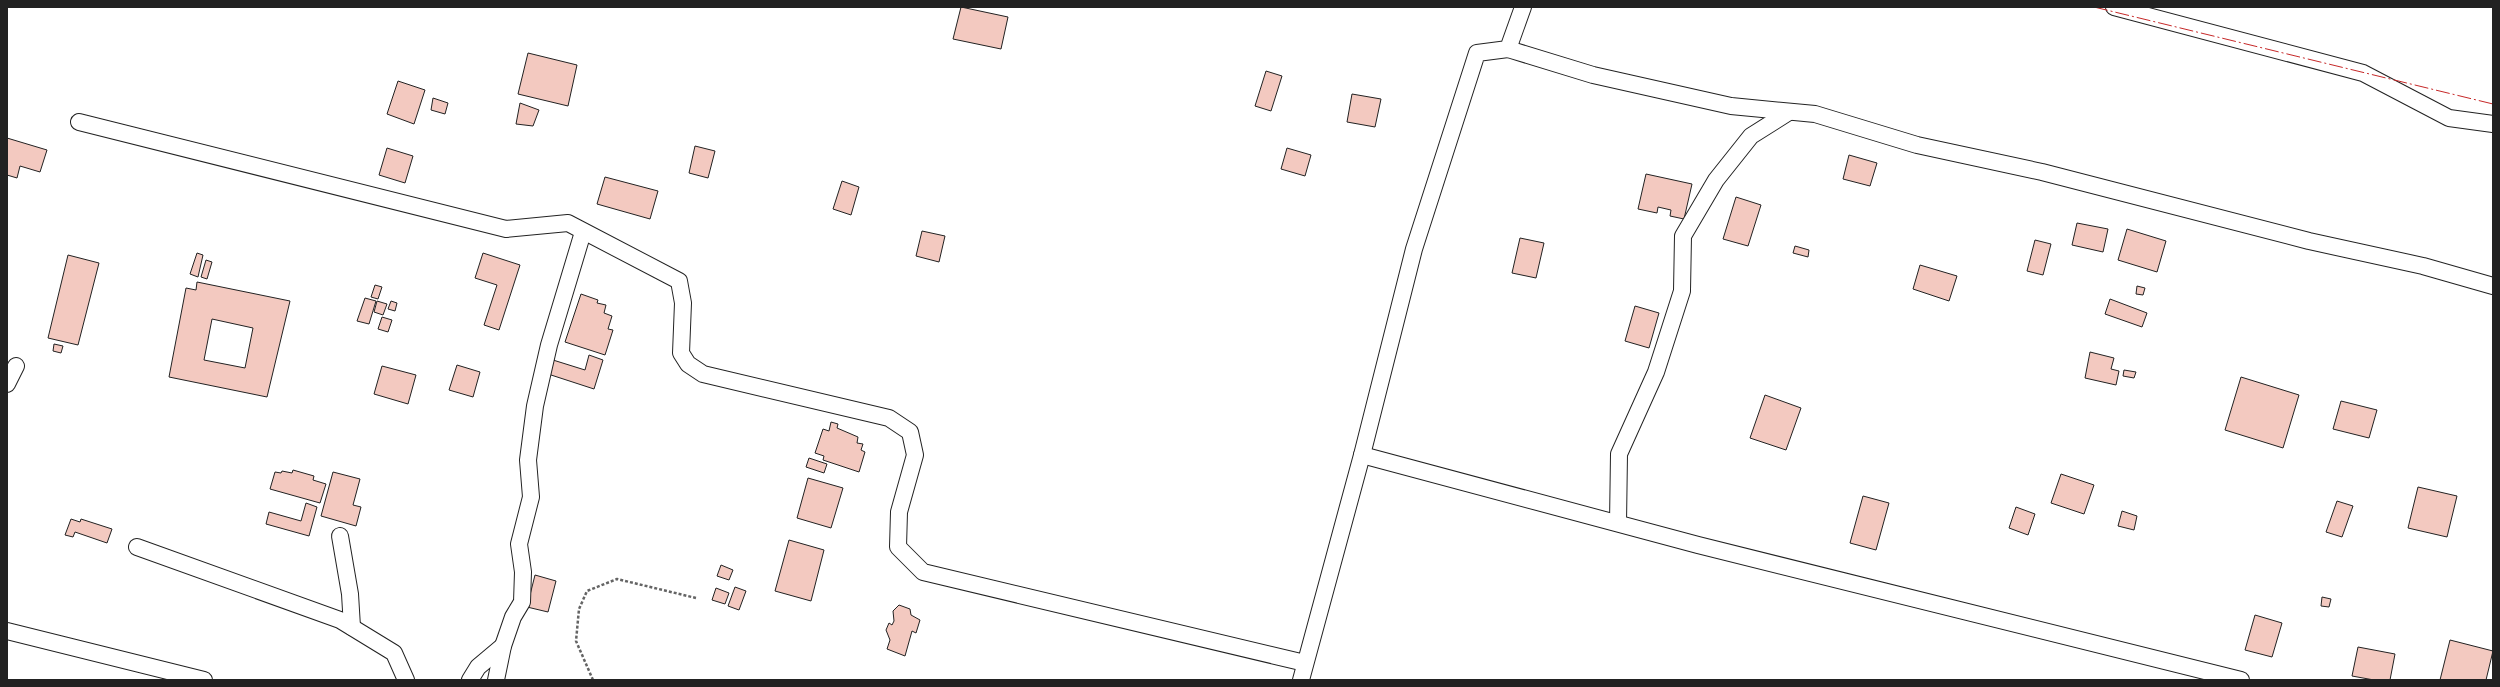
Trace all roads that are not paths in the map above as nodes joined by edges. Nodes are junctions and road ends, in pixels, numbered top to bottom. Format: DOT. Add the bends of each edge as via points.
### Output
graph roads {
  1 [pos="1523,7"];
  2 [pos="2114,7"];
  3 [pos="1508,49"];
  4 [pos="1789,112"];
  5 [pos="78,122"];
  6 [pos="2493,124"];
  7 [pos="583,232"];
  8 [pos="2493,286"];
  9 [pos="16,366"];
  10 [pos="7,384"];
  11 [pos="1362,455"];
  12 [pos="1618,523"];
  13 [pos="340,536"];
  14 [pos="136,547"];
  15 [pos="352,627"];
  16 [pos="7,631"];
  17 [pos="503,646"];
  18 [pos="1305,663"];
  19 [pos="204,680"];
  20 [pos="406,680"];
  21 [pos="470,680"];
  22 [pos="496,680"];
  23 [pos="1301,680"];
  24 [pos="2241,680"];
  1 -- 3 [label="street"];
  2 -- 6 [label="street" via="2363,73 2449,118"];
  3 -- 4 [label="street" via="1593,75 1730,106"];
  3 -- 11 [label="street" via="1477,53 1414,249"];
  4 -- 8 [label="street" via="1815,114 1917,145 2042,172 2309,241 2423,266"];
  4 -- 12 [label="street" via="1751,136 1716,180 1683,236 1682,291 1656,372 1619,454"];
  5 -- 7 [label="street" via="506,229 568,223"];
  7 -- 17 [label="street" via="549,345 536,406 528,460 531,497 519,544 523,572 522,602"];
  7 -- 18 [label="street" via="679,281 683,303 681,353 688,364 703,374 889,418 910,432 915,455 899,512 898,547 923,572"];
  9 -- 10 [label="street"];
  11 -- 12 [label="street"];
  11 -- 18 [label="street"];
  12 -- 24 [label="street" via="1918,601 2103,644"];
  13 -- 15 [label="street" via="350,594"];
  14 -- 15 [label="street" via="340,620"];
  15 -- 20 [label="street" via="394,653"];
  16 -- 19 [label="street"];
  17 -- 21 [label="street" via="478,667"];
  17 -- 22 [label="street"];
  18 -- 23 [label="street"];
}
